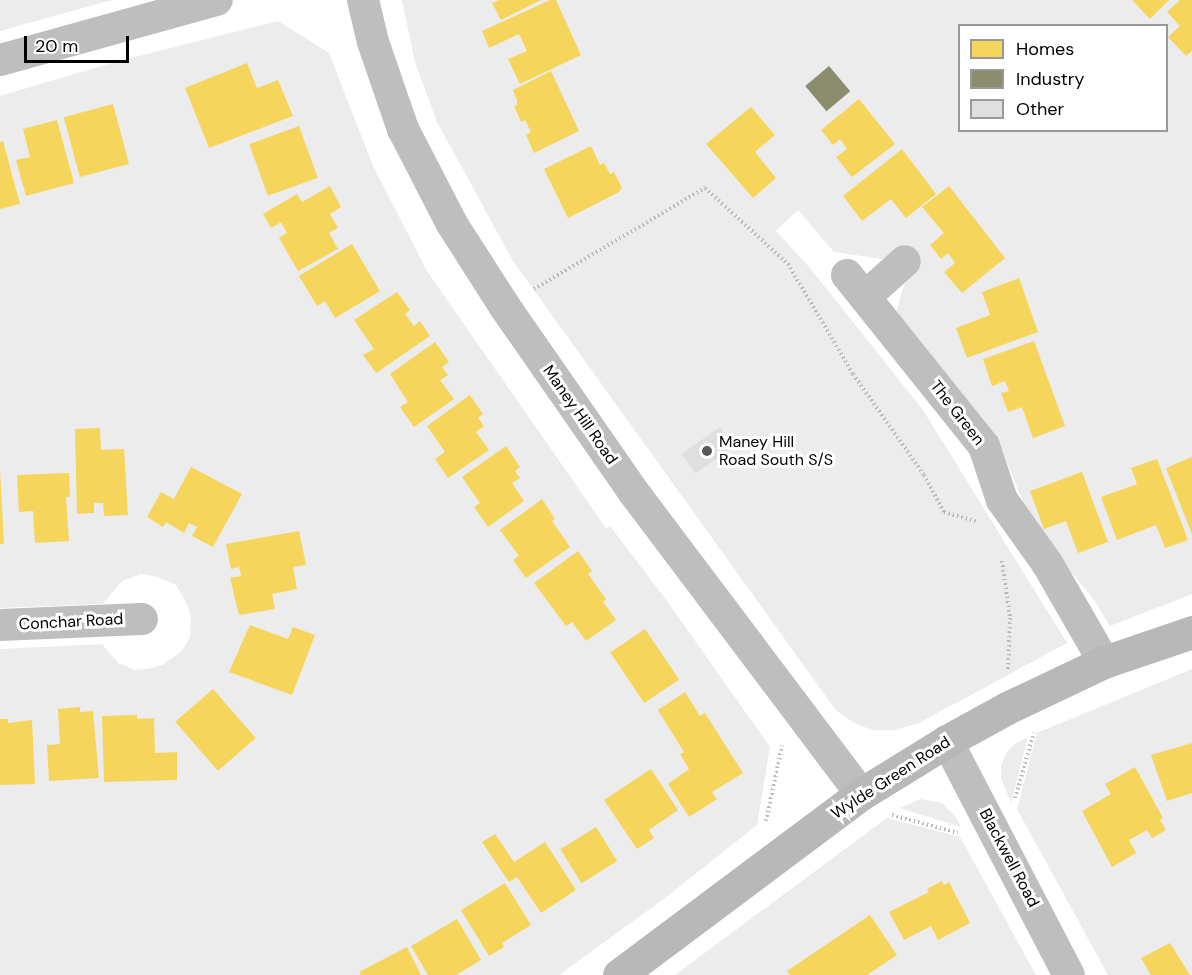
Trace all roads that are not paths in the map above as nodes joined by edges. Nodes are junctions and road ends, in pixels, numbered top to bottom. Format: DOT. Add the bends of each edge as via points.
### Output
graph roads {
  1 [pos="217,0"];
  2 [pos="363,0"];
  3 [pos="0,60"];
  4 [pos="905,261"];
  5 [pos="142,619"];
  6 [pos="0,625"];
  7 [pos="1192,632"];
  8 [pos="1104,662"];
  9 [pos="947,741"];
  10 [pos="861,794"];
  11 [pos="619,975"];
  12 [pos="1069,975"];
  1 -- 3 [label="street"];
  2 -- 10 [label="street, Maney Hill Road" via="403,129 452,224 632,490"];
  4 -- 8 [label="street, The Green" via="856,286 984,446 1002,500 1047,563"];
  5 -- 6 [label="street, Conchar Road"];
  7 -- 8 [label="street, Wylde Green Road"];
  8 -- 9 [label="street, Wylde Green Road"];
  9 -- 10 [label="street, Wylde Green Road"];
  9 -- 12 [label="street, Blackwell Road"];
  10 -- 11 [label="street, Wylde Green Road"];
}
